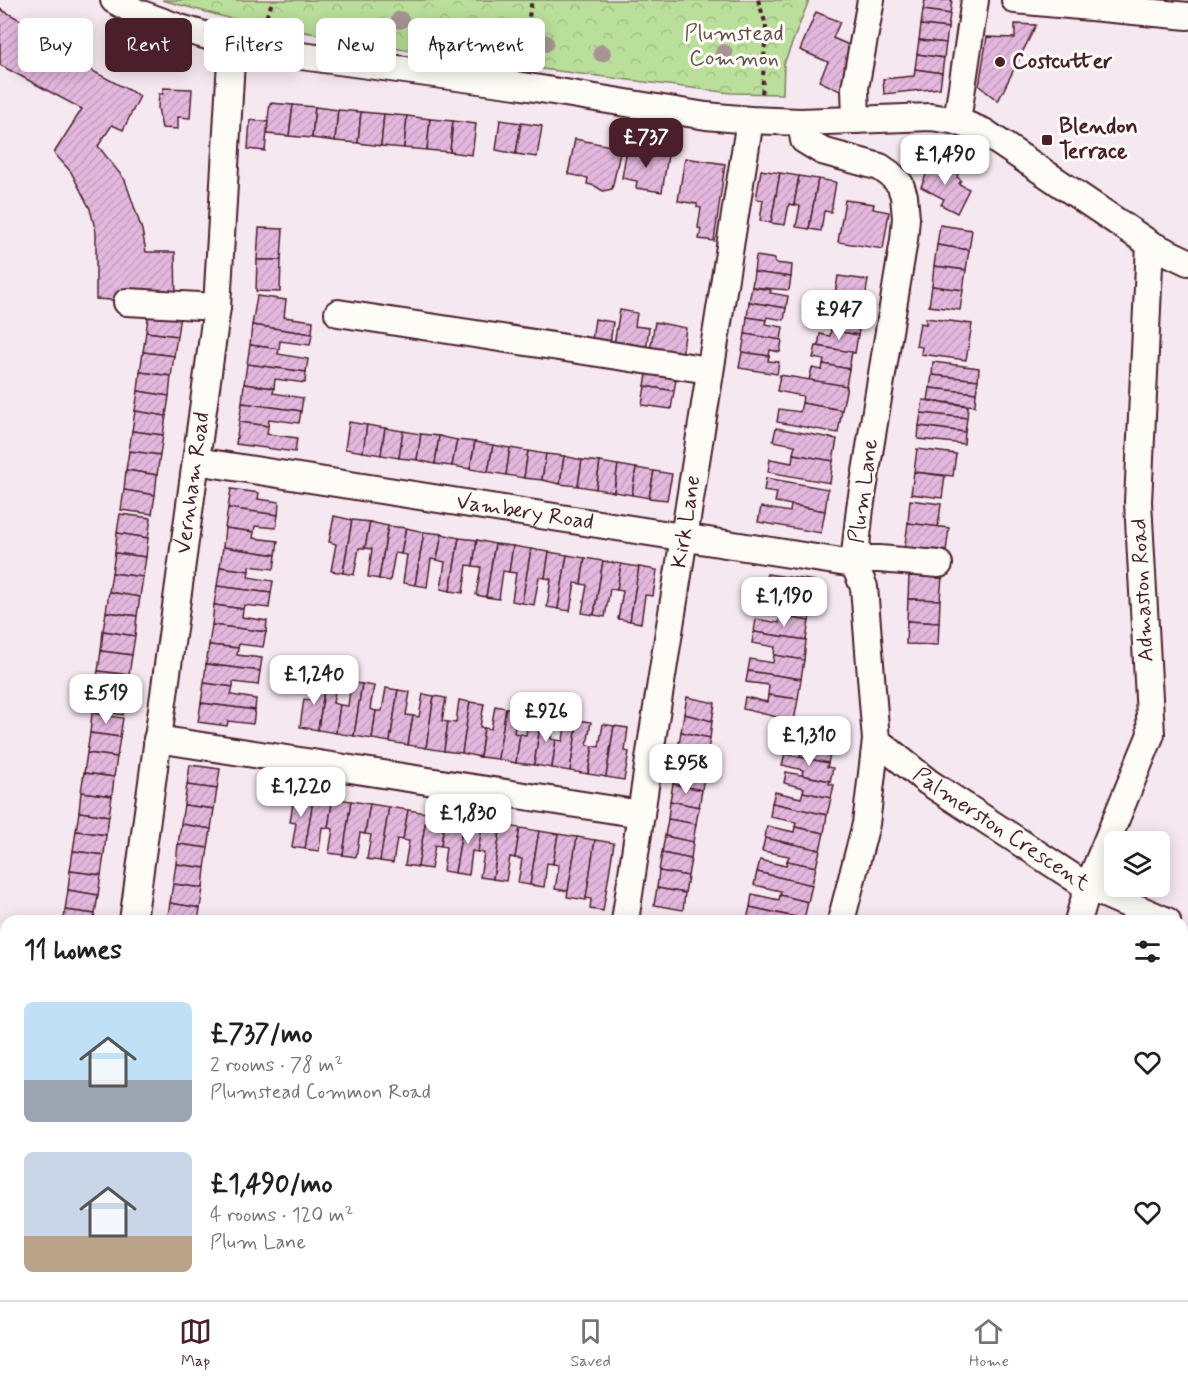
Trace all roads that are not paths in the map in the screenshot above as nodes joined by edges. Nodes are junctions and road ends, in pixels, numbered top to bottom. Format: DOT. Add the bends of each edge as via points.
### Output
graph roads {
  1 [pos="114,0"];
  2 [pos="871,0"];
  3 [pos="975,0"];
  4 [pos="1015,0"];
  5 [pos="1188,16"];
  6 [pos="204,35"];
  7 [pos="304,56"];
  8 [pos="230,72"];
  9 [pos="755,120"];
  10 [pos="856,120"];
  11 [pos="957,121"];
  12 [pos="801,122"];
  13 [pos="1150,244"];
  14 [pos="1188,262"];
  15 [pos="127,302"];
  16 [pos="217,307"];
  17 [pos="338,313"];
  18 [pos="709,370"];
  19 [pos="196,461"];
  20 [pos="684,537"];
  21 [pos="854,564"];
  22 [pos="939,564"];
  23 [pos="157,740"];
  24 [pos="876,740"];
  25 [pos="641,814"];
  26 [pos="1088,887"];
  27 [pos="134,915"];
  28 [pos="626,915"];
  29 [pos="843,915"];
  30 [pos="1080,915"];
  31 [pos="1153,915"];
  1 -- 6 [label="street" via="136,12"];
  2 -- 10 [label="street" via="855,88"];
  3 -- 11 [label="street"];
  4 -- 5 [label="street"];
  7 -- 9 [label="street"];
  8 -- 16 [label="street, Vernham Road"];
  9 -- 12 [label="street"];
  9 -- 18 [label="street, Kirk Lane"];
  10 -- 11 [label="street" via="931,117"];
  10 -- 12 [label="street"];
  11 -- 13 [label="street" via="984,132"];
  12 -- 21 [label="street, Plum Lane" via="804,140 822,151 880,167 900,184 904,196 904,240"];
  13 -- 14 [label="street"];
  13 -- 26 [label="street, Admaston Road" via="1138,501 1151,734"];
  15 -- 16 [label="street"];
  16 -- 19 [label="street, Vernham Road"];
  17 -- 18 [label="street"];
  18 -- 20 [label="street, Kirk Lane"];
  19 -- 20 [label="street, Vambery Road"];
  19 -- 23 [label="street, Vernham Road"];
  20 -- 21 [label="street, Vambery Road"];
  20 -- 25 [label="street, Kirk Lane"];
  21 -- 22 [label="street, Vambery Road" via="870,559"];
  21 -- 24 [label="street, Plum Lane" via="864,587"];
  23 -- 25 [label="street"];
  23 -- 27 [label="street, Vernham Road"];
  24 -- 26 [label="street, Palmerston Crescent" via="928,782"];
  24 -- 29 [label="street, Plum Lane" via="866,824"];
  25 -- 28 [label="street, Kirk Lane"];
  26 -- 30 [label="street, Admaston Road"];
  26 -- 31 [label="street, Palmerston Crescent"];
}
